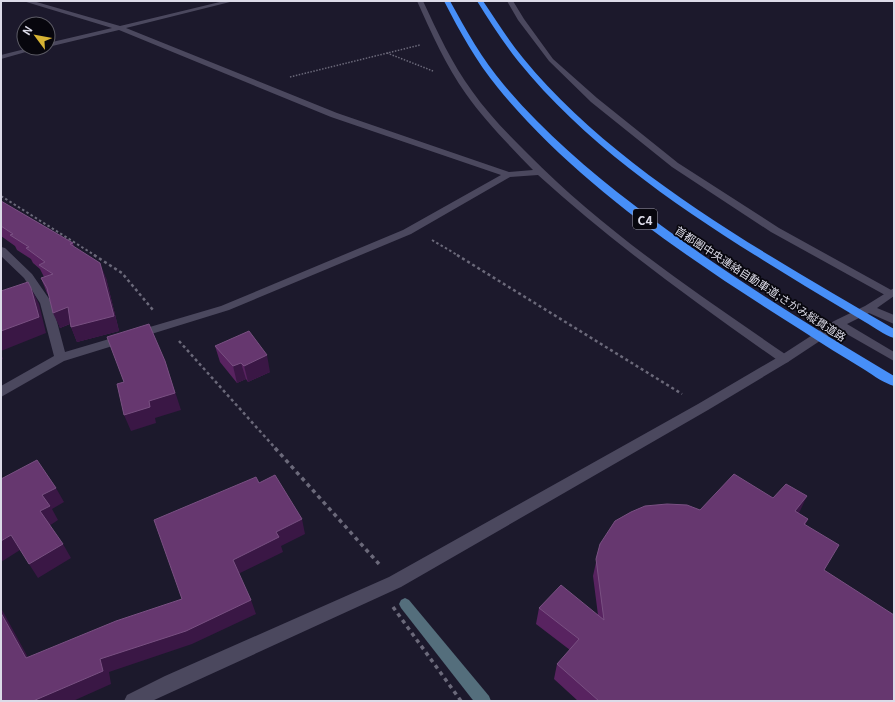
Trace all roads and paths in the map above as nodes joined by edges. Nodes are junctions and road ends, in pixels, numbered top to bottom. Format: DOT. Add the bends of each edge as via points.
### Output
graph roads {
  1 [pos="26,1"];
  2 [pos="231,1"];
  3 [pos="420,1"];
  4 [pos="446,1"];
  5 [pos="480,1"];
  6 [pos="510,1"];
  7 [pos="120,28"];
  8 [pos="438,41"];
  9 [pos="56,43"];
  10 [pos="16,53"];
  11 [pos="387,53"];
  12 [pos="1,57"];
  13 [pos="456,72"];
  14 [pos="259,84"];
  15 [pos="539,172"];
  16 [pos="508,175"];
  17 [pos="1,196"];
  18 [pos="414,229"];
  19 [pos="1,250"];
  20 [pos="892,292"];
  21 [pos="869,308"];
  22 [pos="894,320"];
  23 [pos="838,324"];
  24 [pos="166,326"];
  25 [pos="894,334"];
  26 [pos="894,357"];
  27 [pos="60,358"];
  28 [pos="784,359"];
  29 [pos="894,382"];
  30 [pos="1,392"];
  31 [pos="702,407"];
  32 [pos="395,582"];
  33 [pos="133,701"];
  34 [pos="461,701"];
  1 -- 7 [label="street"];
  2 -- 7 [label="street"];
  3 -- 8 [label="street"];
  4 -- 29 [label="highway, 首都圏中央連絡自動車道;さがみ縦貫道路 / C4" via="489,74 510,99 571,159 665,235 798,324"];
  5 -- 25 [label="highway, 首都圏中央連絡自動車道;さがみ縦貫道路" via="511,49 528,69 579,121 610,148 651,180 749,247"];
  6 -- 20 [label="street" via="551,60 594,100 675,165 775,230"];
  7 -- 9 [label="street"];
  7 -- 14 [label="street"];
  8 -- 11 [label="path"];
  8 -- 13 [label="street"];
  10 -- 12 [label="street"];
  11 -- 13 [label="path" via="433,72"];
  11 -- 14 [label="path"];
  13 -- 15 [label="street" via="471,96"];
  14 -- 16 [label="street" via="334,115"];
  15 -- 16 [label="street"];
  15 -- 28 [label="street" via="620,241"];
  16 -- 18 [label="street"];
  17 -- 24 [label="path" via="122,273"];
  18 -- 24 [label="street" via="225,308"];
  18 -- 31 [label="path"];
  19 -- 27 [label="street" via="28,276 46,303"];
  20 -- 21 [label="street"];
  21 -- 22 [label="street"];
  21 -- 23 [label="street"];
  23 -- 26 [label="street"];
  23 -- 28 [label="street"];
  24 -- 27 [label="street"];
  24 -- 32 [label="path"];
  27 -- 30 [label="street"];
  28 -- 31 [label="street"];
  31 -- 32 [label="street"];
  32 -- 33 [label="street"];
  32 -- 34 [label="path" via="384,594"];
}
